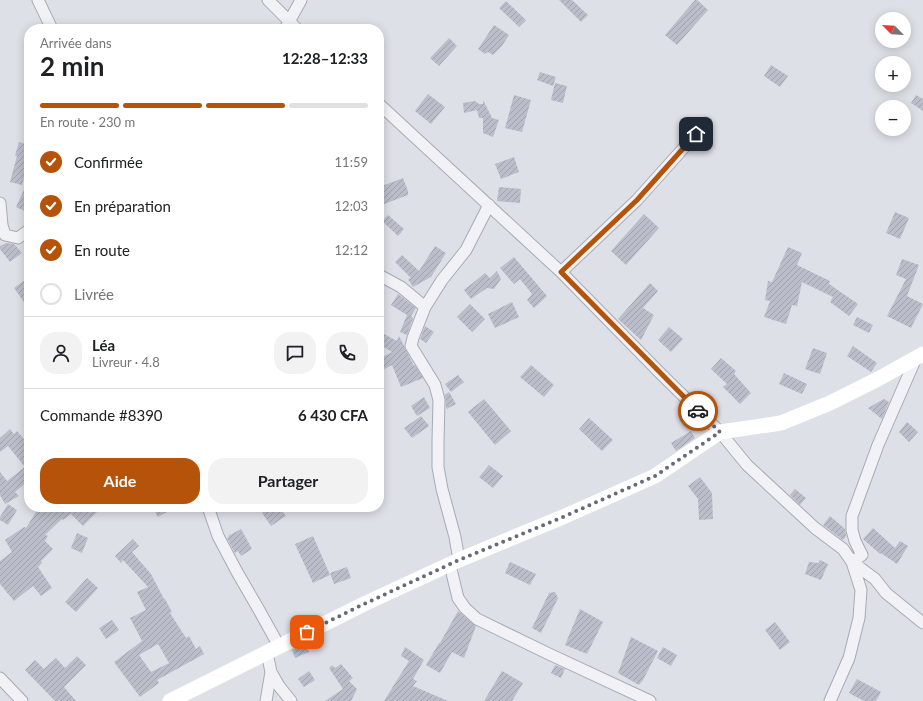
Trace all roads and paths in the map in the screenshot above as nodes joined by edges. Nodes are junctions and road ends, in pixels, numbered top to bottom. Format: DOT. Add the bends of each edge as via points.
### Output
graph roads {
  1 [pos="38,0"];
  2 [pos="268,0"];
  3 [pos="301,0"];
  4 [pos="50,24"];
  5 [pos="288,24"];
  6 [pos="291,24"];
  7 [pos="384,109"];
  8 [pos="706,123"];
  9 [pos="0,204"];
  10 [pos="489,205"];
  11 [pos="24,234"];
  12 [pos="561,272"];
  13 [pos="384,278"];
  14 [pos="425,306"];
  15 [pos="920,356"];
  16 [pos="720,432"];
  17 [pos="210,512"];
  18 [pos="454,562"];
  19 [pos="852,562"];
  20 [pos="923,623"];
  21 [pos="273,650"];
  22 [pos="271,672"];
  23 [pos="0,678"];
  24 [pos="22,701"];
  25 [pos="170,701"];
  26 [pos="266,701"];
  27 [pos="291,701"];
  28 [pos="650,701"];
  29 [pos="830,701"];
  1 -- 4 [label="street"];
  2 -- 5 [label="street"];
  3 -- 6 [label="street"];
  7 -- 10 [label="street"];
  8 -- 12 [label="street" via="637,200"];
  9 -- 11 [label="street" via="5,235 18,238"];
  10 -- 12 [label="street"];
  10 -- 14 [label="street" via="466,250"];
  12 -- 16 [label="street"];
  13 -- 14 [label="street" via="401,287"];
  14 -- 18 [label="street" via="411,346 435,385 439,400 438,467 455,537"];
  15 -- 16 [label="main road" via="830,403 781,423"];
  15 -- 19 [label="street" via="878,445 852,516 855,542 862,555"];
  16 -- 18 [label="main road" via="655,476"];
  16 -- 19 [label="street" via="747,465 815,528 843,549"];
  17 -- 21 [label="street" via="224,548 259,610"];
  18 -- 21 [label="main road"];
  18 -- 28 [label="street" via="458,598 464,608 477,619"];
  19 -- 20 [label="street" via="875,579 886,593"];
  19 -- 29 [label="street" via="861,590 859,618 849,658"];
  21 -- 22 [label="street"];
  21 -- 25 [label="main road"];
  22 -- 26 [label="street"];
  22 -- 27 [label="street"];
  23 -- 24 [label="street"];
}
